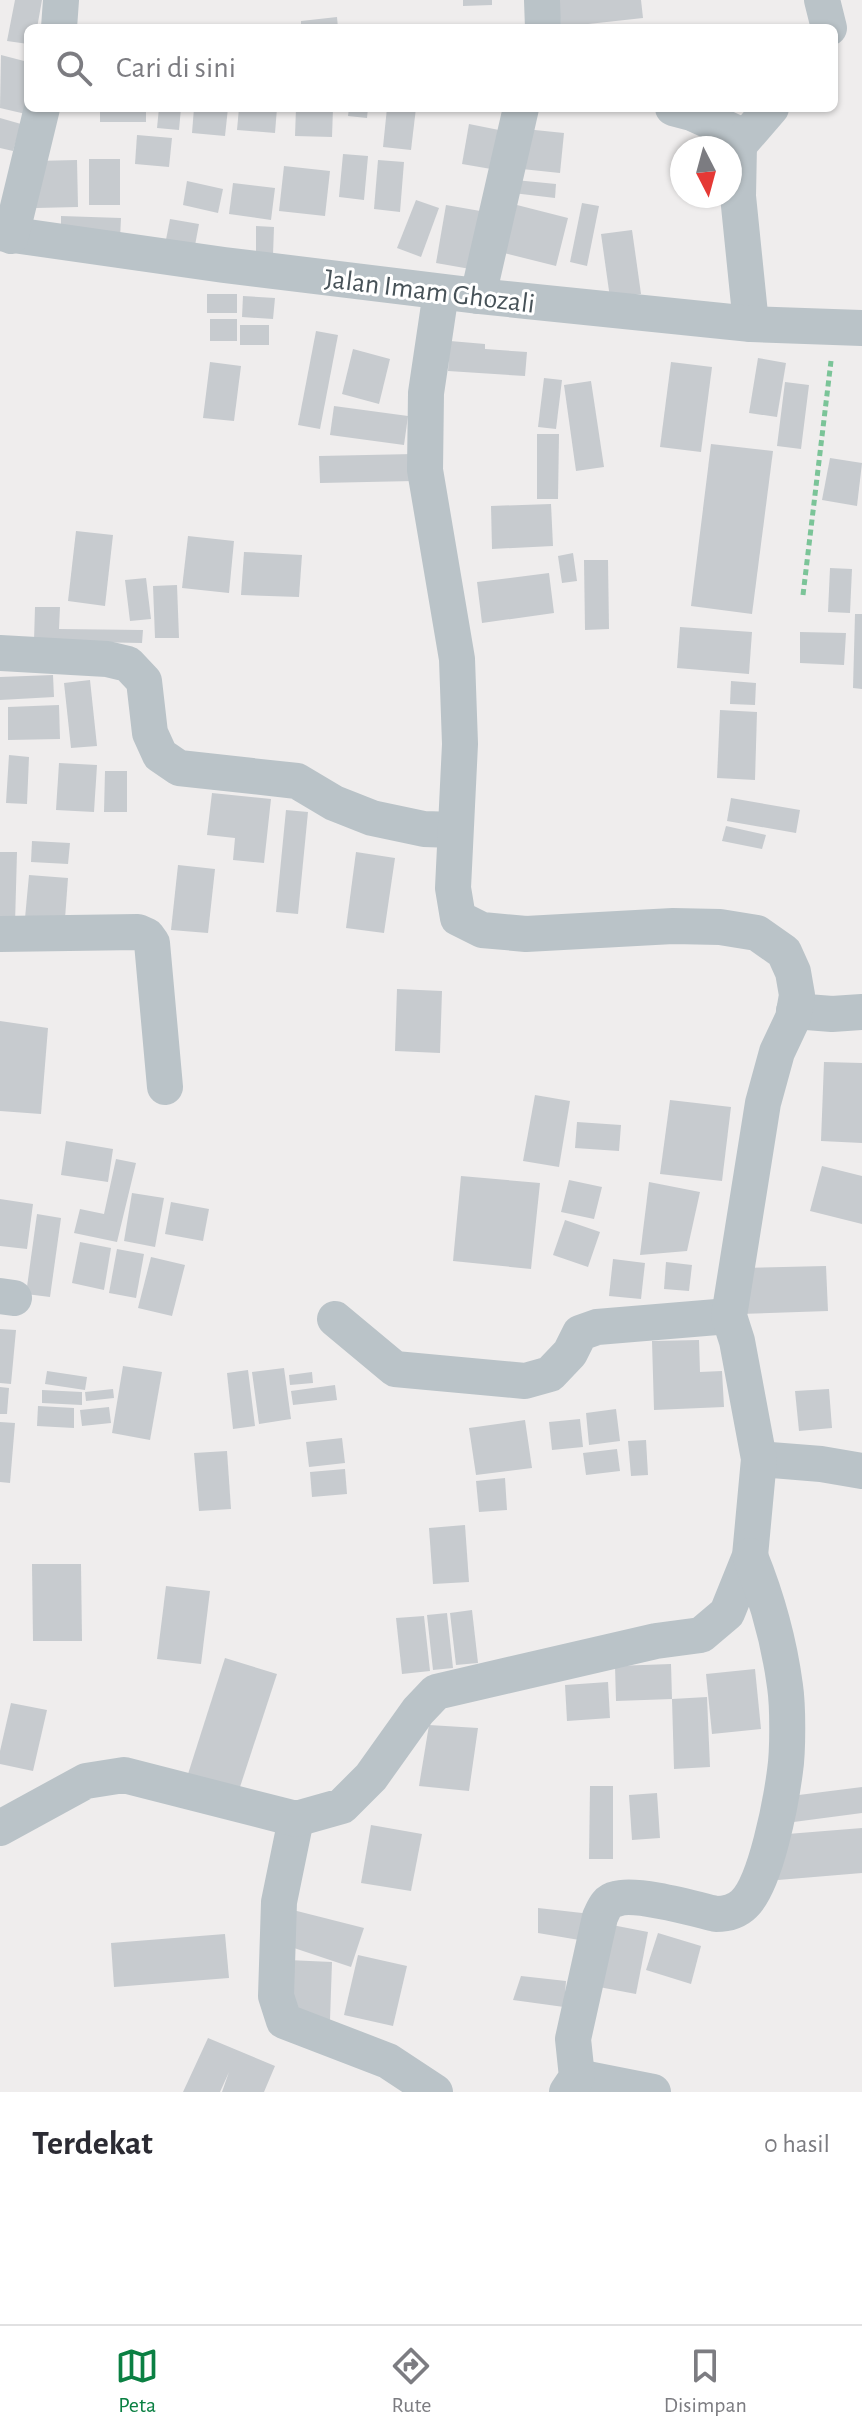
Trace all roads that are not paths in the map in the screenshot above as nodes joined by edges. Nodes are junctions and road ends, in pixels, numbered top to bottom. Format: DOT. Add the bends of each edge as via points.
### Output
graph roads {
  1 [pos="61,0"];
  2 [pos="542,0"];
  3 [pos="822,0"];
  4 [pos="59,24"];
  5 [pos="543,24"];
  6 [pos="828,24"];
  7 [pos="41,112"];
  8 [pos="520,112"];
  9 [pos="688,112"];
  10 [pos="768,112"];
  11 [pos="736,136"];
  12 [pos="742,142"];
  13 [pos="739,208"];
  14 [pos="6,234"];
  15 [pos="441,292"];
  16 [pos="478,296"];
  17 [pos="751,324"];
  18 [pos="849,328"];
  19 [pos="0,653"];
  20 [pos="455,830"];
  21 [pos="0,934"];
  22 [pos="794,1011"];
  23 [pos="862,1012"];
  24 [pos="165,1087"];
  25 [pos="729,1316"];
  26 [pos="335,1319"];
  27 [pos="759,1459"];
  28 [pos="862,1471"];
  29 [pos="750,1556"];
  30 [pos="296,1819"];
  31 [pos="0,1828"];
  32 [pos="572,2085"];
  33 [pos="435,2092"];
  34 [pos="653,2092"];
  1 -- 4 [label="street"];
  2 -- 5 [label="street"];
  3 -- 6 [label="street"];
  7 -- 14 [label="street"];
  8 -- 16 [label="street"];
  9 -- 11 [label="street"];
  10 -- 12 [label="street"];
  13 -- 17 [label="street"];
  14 -- 15 [label="street, Jalan Imam Ghozali"];
  15 -- 16 [label="street, Jalan Imam Ghozali"];
  15 -- 20 [label="street" via="426,393 425,470 457,659"];
  16 -- 17 [label="street, Jalan Imam Ghozali"];
  17 -- 18 [label="street, Jalan Imam Ghozali"];
  19 -- 20 [label="street" via="128,664 144,681 150,733 160,755 179,768 297,781 372,818"];
  20 -- 22 [label="street" via="458,918 482,930 526,934 673,926 757,933 784,952 797,995"];
  21 -- 24 [label="street" via="147,936 152,943"];
  22 -- 23 [label="street"];
  22 -- 25 [label="street" via="763,1103"];
  25 -- 26 [label="street" via="597,1327 580,1333 550,1374 525,1381 395,1369"];
  25 -- 27 [label="street"];
  27 -- 28 [label="street"];
  27 -- 29 [label="street"];
  29 -- 30 [label="street" via="727,1613 701,1635 436,1692 342,1806"];
  29 -- 32 [label="street" via="774,1627 786,1689 785,1770 768,1853 752,1895 730,1914 632,1898 607,1904 573,2039"];
  30 -- 31 [label="street" via="124,1775 86,1781"];
  30 -- 33 [label="street" via="279,1902 276,1996 284,2021 388,2061"];
  32 -- 34 [label="street"];
}
